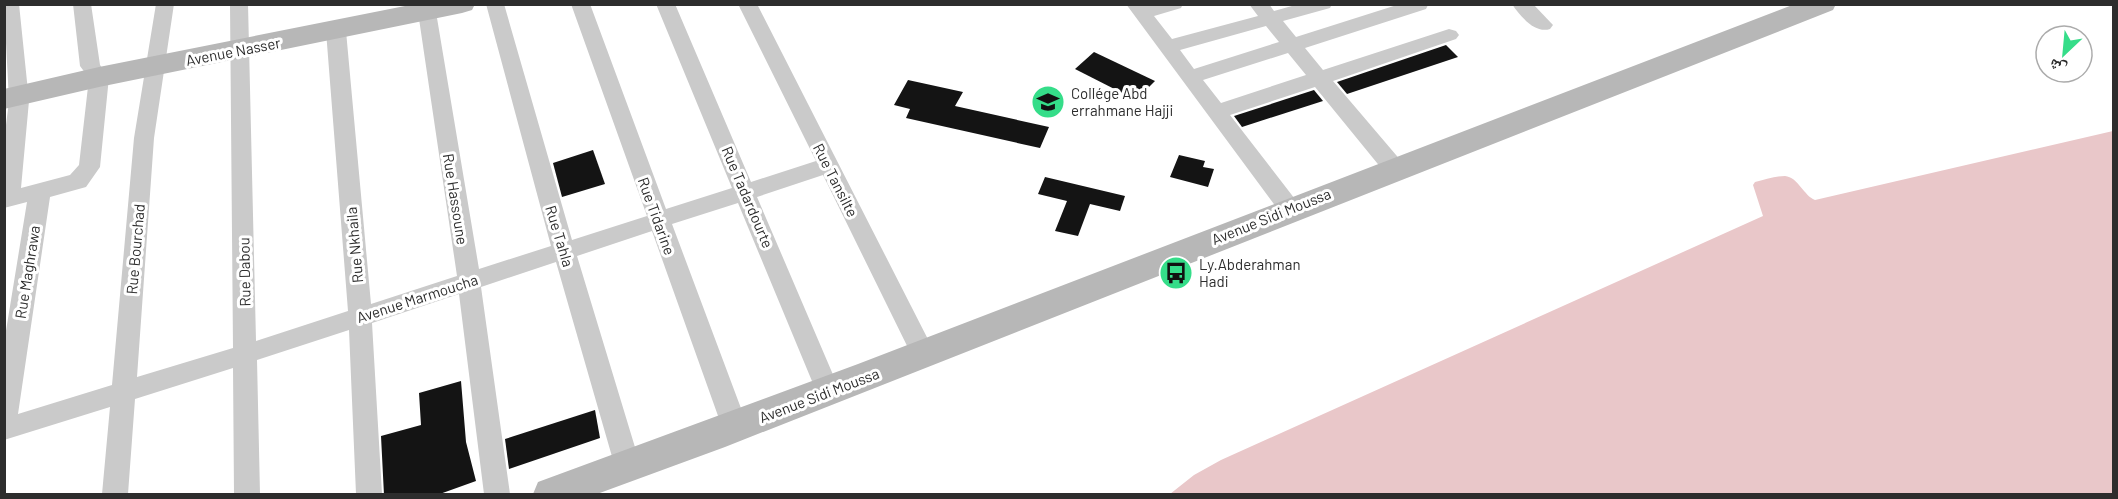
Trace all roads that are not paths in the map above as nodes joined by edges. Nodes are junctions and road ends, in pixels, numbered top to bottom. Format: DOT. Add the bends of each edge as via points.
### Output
graph roads {
  1 [pos="10,4"];
  2 [pos="82,4"];
  3 [pos="165,4"];
  4 [pos="239,4"];
  5 [pos="462,4"];
  6 [pos="495,4"];
  7 [pos="580,4"];
  8 [pos="665,4"];
  9 [pos="747,4"];
  10 [pos="1174,4"];
  11 [pos="1323,4"];
  12 [pos="1521,4"];
  13 [pos="1419,5"];
  14 [pos="1802,7"];
  15 [pos="1138,9"];
  16 [pos="427,12"];
  17 [pos="1264,12"];
  18 [pos="1543,25"];
  19 [pos="336,31"];
  20 [pos="1449,36"];
  21 [pos="1291,45"];
  22 [pos="1167,47"];
  23 [pos="239,50"];
  24 [pos="155,66"];
  25 [pos="99,77"];
  26 [pos="1190,77"];
  27 [pos="1319,77"];
  28 [pos="11,97"];
  29 [pos="1217,112"];
  30 [pos="829,165"];
  31 [pos="1394,168"];
  32 [pos="40,191"];
  33 [pos="746,193"];
  34 [pos="7,200"];
  35 [pos="1290,209"];
  36 [pos="659,221"];
  37 [pos="565,251"];
  38 [pos="469,280"];
  39 [pos="360,317"];
  40 [pos="246,354"];
  41 [pos="924,355"];
  42 [pos="828,391"];
  43 [pos="123,392"];
  44 [pos="4,424"];
  45 [pos="735,427"];
  46 [pos="4,429"];
  47 [pos="628,467"];
  48 [pos="115,495"];
  49 [pos="247,495"];
  50 [pos="369,495"];
  51 [pos="497,495"];
  52 [pos="552,495"];
  1 -- 28 [label="street"];
  2 -- 25 [label="street" via="90,66"];
  3 -- 24 [label="street, Rue Bourchad"];
  4 -- 23 [label="street, Rue Dabou"];
  5 -- 16 [label="street, Avenue Nasser"];
  6 -- 37 [label="street, Rue Tahla"];
  7 -- 36 [label="street, Rue Tidarine"];
  8 -- 33 [label="street, Rue Tadardourte"];
  9 -- 30 [label="street, Rue Tansilte"];
  10 -- 15 [label="street"];
  11 -- 17 [label="street"];
  12 -- 18 [label="street"];
  13 -- 21 [label="street"];
  14 -- 31 [label="street, Avenue Sidi Moussa" via="1676,62"];
  15 -- 22 [label="street"];
  16 -- 19 [label="street, Avenue Nasser"];
  16 -- 38 [label="street, Rue Hassoune"];
  17 -- 21 [label="street"];
  17 -- 22 [label="street"];
  19 -- 23 [label="street, Avenue Nasser"];
  19 -- 39 [label="street, Rue Nkhaila"];
  20 -- 27 [label="street"];
  21 -- 26 [label="street"];
  21 -- 27 [label="street"];
  22 -- 26 [label="street"];
  23 -- 24 [label="street, Avenue Nasser"];
  23 -- 40 [label="street, Rue Dabou"];
  24 -- 25 [label="street, Avenue Nasser"];
  24 -- 43 [label="street, Rue Bourchad" via="144,138"];
  25 -- 28 [label="street, Avenue Nasser"];
  25 -- 32 [label="street" via="89,167 78,181"];
  26 -- 29 [label="street"];
  27 -- 29 [label="street"];
  27 -- 31 [label="street"];
  28 -- 34 [label="street" via="19,112"];
  29 -- 35 [label="street"];
  30 -- 33 [label="street, Avenue Marmoucha"];
  30 -- 41 [label="street, Rue Tansilte"];
  31 -- 35 [label="street, Avenue Sidi Moussa"];
  32 -- 34 [label="street"];
  32 -- 44 [label="street, Rue Maghrawa"];
  33 -- 36 [label="street, Avenue Marmoucha"];
  33 -- 42 [label="street, Rue Tadardourte"];
  35 -- 41 [label="street, Avenue Sidi Moussa"];
  36 -- 37 [label="street, Avenue Marmoucha"];
  36 -- 45 [label="street, Rue Tidarine"];
  37 -- 38 [label="street, Avenue Marmoucha"];
  37 -- 47 [label="street, Rue Tahla"];
  38 -- 39 [label="street, Avenue Marmoucha"];
  38 -- 51 [label="street, Rue Hassoune"];
  39 -- 40 [label="street, Avenue Marmoucha"];
  39 -- 50 [label="street, Rue Nkhaila"];
  40 -- 43 [label="street, Avenue Marmoucha"];
  40 -- 49 [label="street, Rue Dabou"];
  41 -- 42 [label="street, Avenue Sidi Moussa"];
  42 -- 45 [label="street, Avenue Sidi Moussa"];
  43 -- 46 [label="street, Avenue Marmoucha"];
  43 -- 48 [label="street, Rue Bourchad"];
  45 -- 47 [label="street, Avenue Sidi Moussa"];
  47 -- 52 [label="street, Avenue Sidi Moussa"];
}
